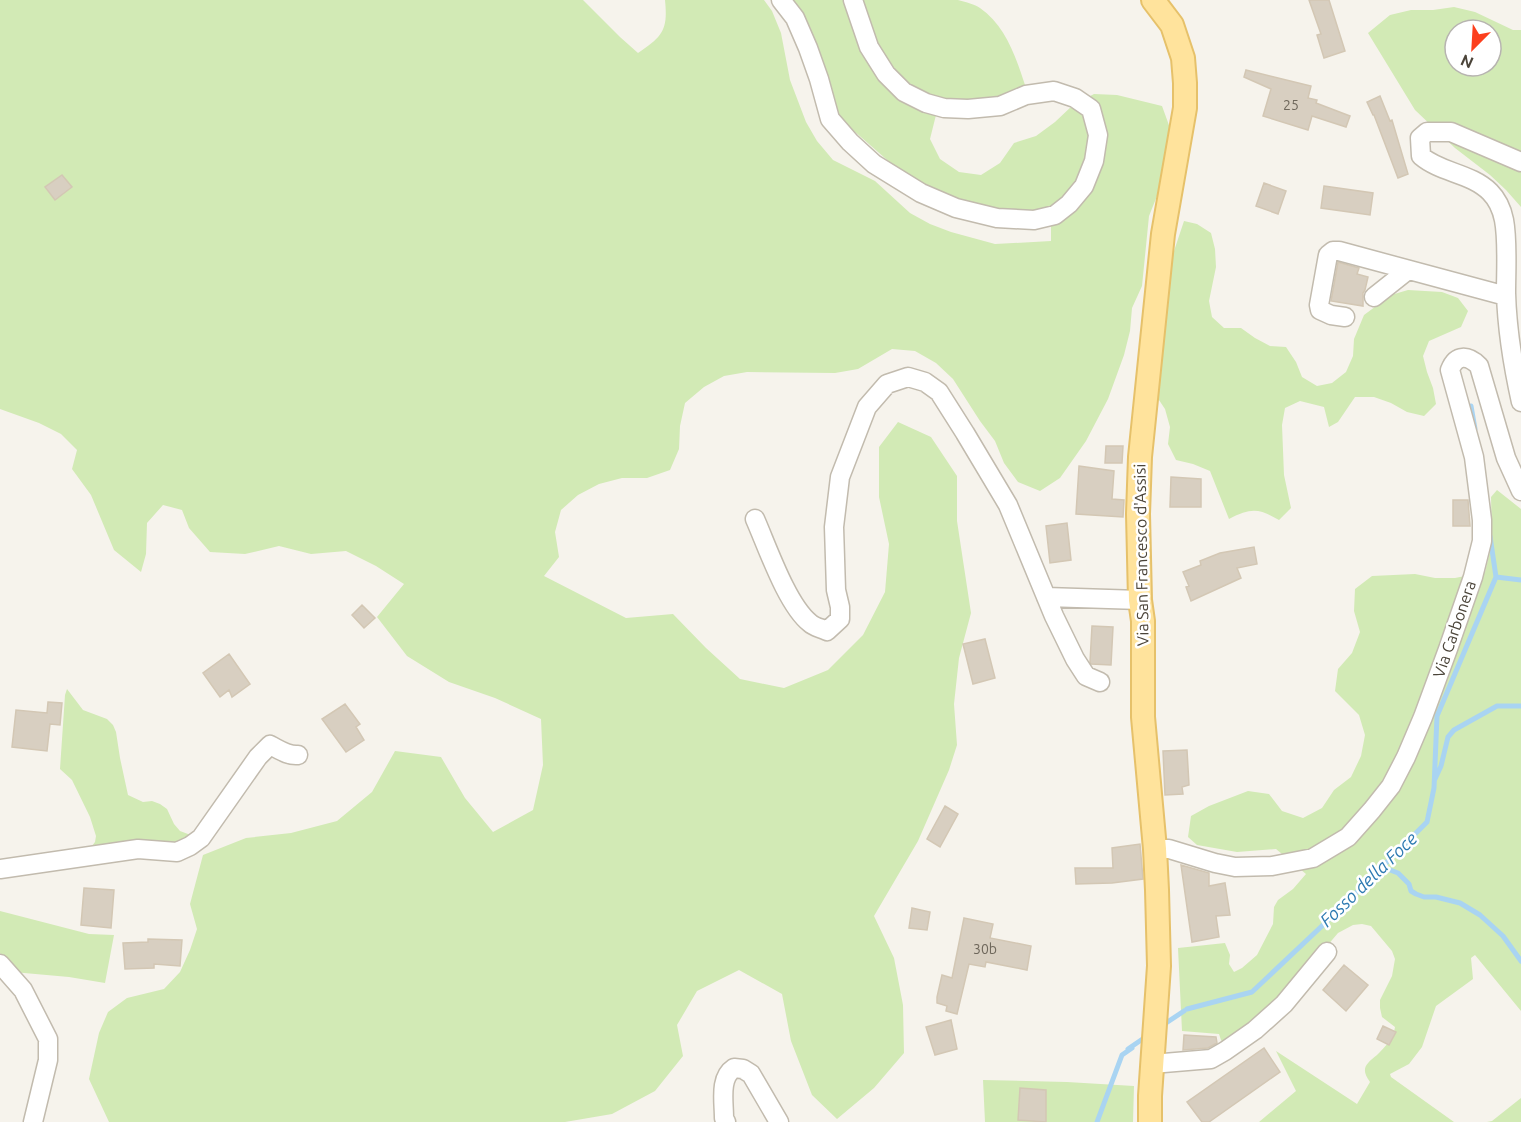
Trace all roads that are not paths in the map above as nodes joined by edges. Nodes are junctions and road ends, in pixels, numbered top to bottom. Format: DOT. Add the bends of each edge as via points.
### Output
graph roads {
  1 [pos="781,0"];
  2 [pos="853,0"];
  3 [pos="1152,0"];
  4 [pos="1521,162"];
  5 [pos="1408,270"];
  6 [pos="1506,296"];
  7 [pos="1374,297"];
  8 [pos="1345,317"];
  9 [pos="1521,402"];
  10 [pos="1521,491"];
  11 [pos="755,519"];
  12 [pos="1046,597"];
  13 [pos="1140,600"];
  14 [pos="1100,682"];
  15 [pos="298,755"];
  16 [pos="1155,849"];
  17 [pos="0,869"];
  18 [pos="1327,952"];
  19 [pos="0,964"];
  20 [pos="1152,1064"];
  21 [pos="33,1122"];
  22 [pos="726,1122"];
  23 [pos="779,1122"];
  24 [pos="1150,1122"];
  1 -- 2 [label="street" via="795,18 808,48 830,119 874,164 921,193 956,208 997,218 1034,220 1055,215 1069,204 1084,186 1094,161 1098,135 1091,109 1054,91 1026,94 1000,106 944,108 926,104 904,92 886,74 869,47"];
  3 -- 13 [label="main road, Via San Francesco d'Assisi" via="1172,25 1183,58 1185,108 1163,234 1140,457"];
  4 -- 6 [label="street" via="1450,132 1427,132 1420,138 1421,156 1429,163 1474,181 1497,201 1504,219"];
  5 -- 6 [label="street"];
  5 -- 7 [label="street"];
  5 -- 8 [label="street" via="1333,251 1328,255 1320,310"];
  6 -- 9 [label="street"];
  10 -- 16 [label="street, Via Carbonera" via="1506,458 1479,366 1468,358 1458,359 1450,370 1474,457 1482,541 1445,659 1391,786 1348,837 1313,858 1272,866 1235,867 1169,849"];
  11 -- 12 [label="street" via="782,583 800,612 811,624 827,631 840,619 834,527 840,477 867,407 887,384 909,376 939,392 965,433 1008,505"];
  12 -- 13 [label="street"];
  12 -- 14 [label="street" via="1075,659 1086,676"];
  13 -- 16 [label="main road, Via San Francesco d'Assisi" via="1143,717"];
  15 -- 17 [label="street" via="270,745 201,838 177,852 138,849"];
  16 -- 20 [label="main road, Via San Francesco d'Assisi" via="1159,966"];
  18 -- 20 [label="street" via="1284,1004 1225,1051 1211,1059"];
  19 -- 21 [label="street" via="23,990 48,1039 48,1060"];
  20 -- 24 [label="main road, Via San Francesco d'Assisi"];
  22 -- 23 [label="street" via="724,1081 734,1068 751,1074"];
}
